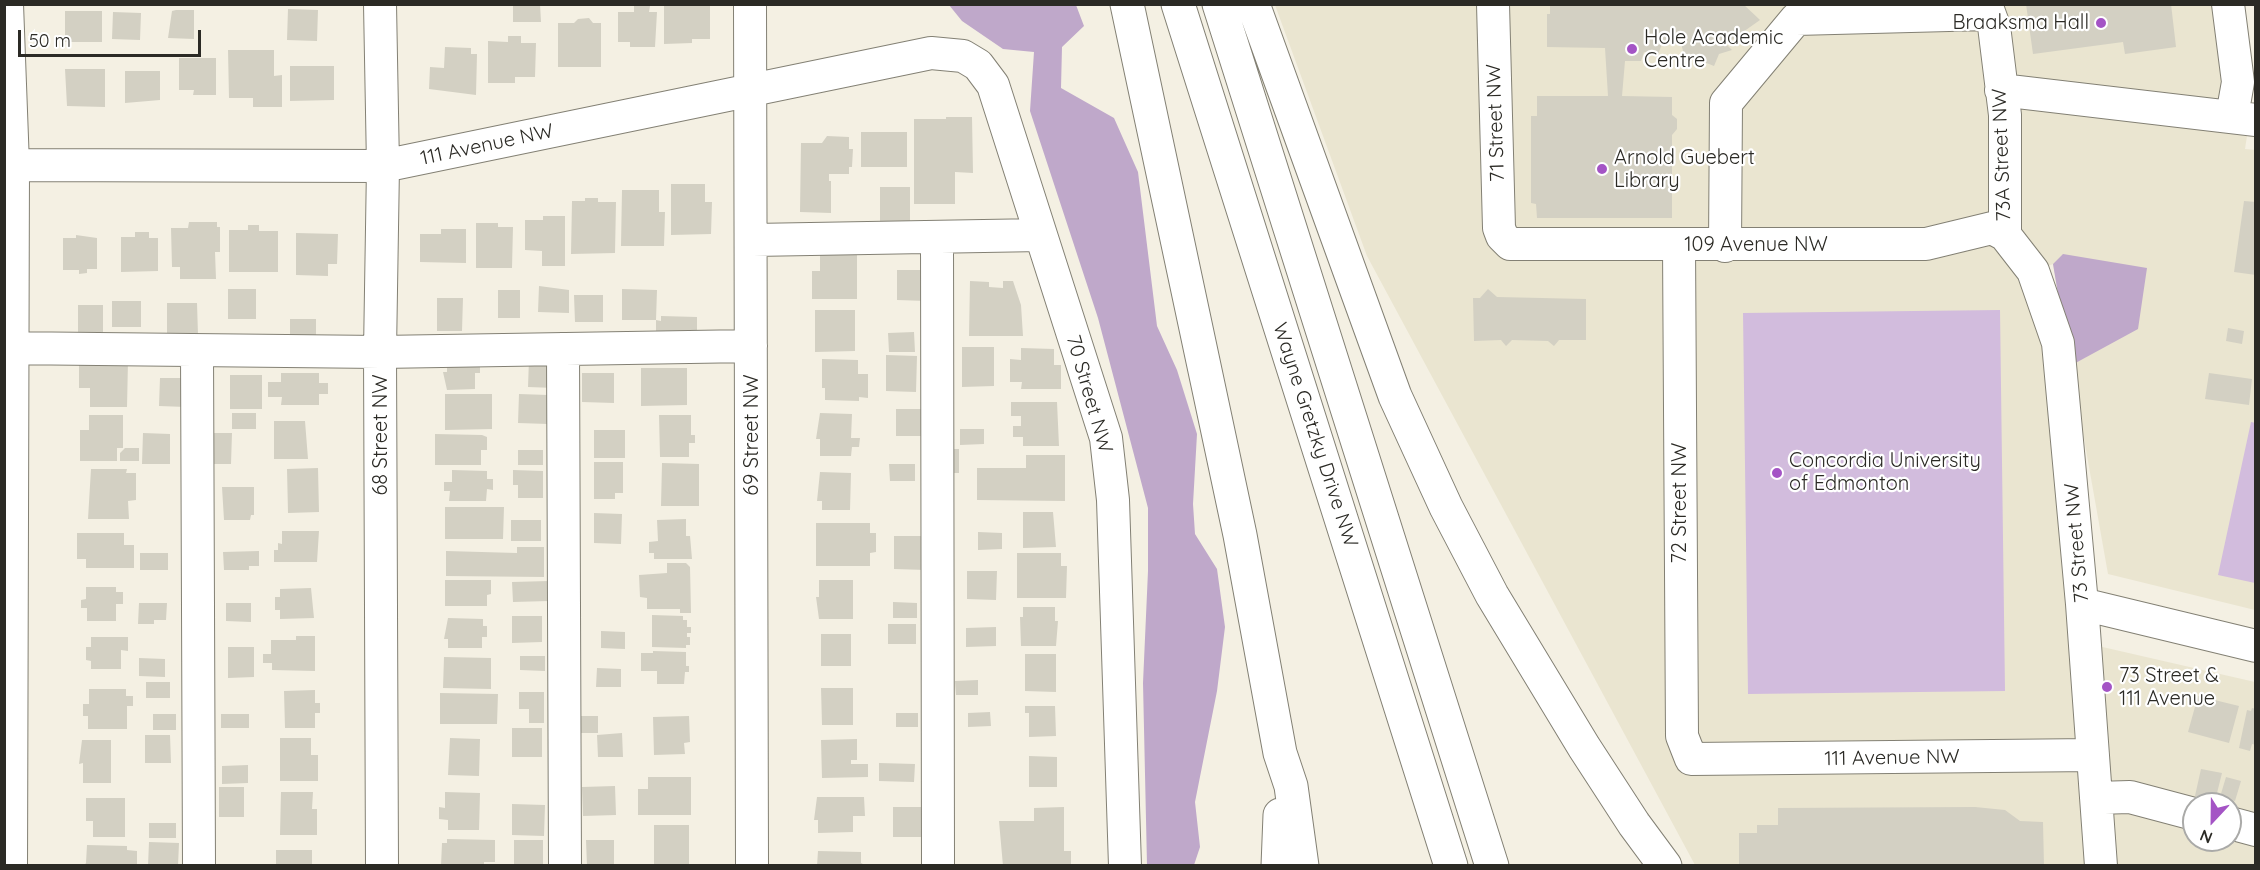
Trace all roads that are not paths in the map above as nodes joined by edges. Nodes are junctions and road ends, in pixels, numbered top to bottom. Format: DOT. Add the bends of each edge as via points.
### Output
graph roads {
  1 [pos="7,4"];
  2 [pos="380,4"];
  3 [pos="750,4"];
  4 [pos="1127,4"];
  5 [pos="1178,4"];
  6 [pos="1219,4"];
  7 [pos="1253,4"];
  8 [pos="1493,4"];
  9 [pos="2228,4"];
  10 [pos="1986,9"];
  11 [pos="963,56"];
  12 [pos="752,90"];
  13 [pos="2001,90"];
  14 [pos="2244,118"];
  15 [pos="9,165"];
  16 [pos="383,166"];
  17 [pos="1041,235"];
  18 [pos="2005,235"];
  19 [pos="937,237"];
  20 [pos="753,240"];
  21 [pos="1505,240"];
  22 [pos="1679,245"];
  23 [pos="1725,246"];
  24 [pos="752,346"];
  25 [pos="8,348"];
  26 [pos="563,349"];
  27 [pos="197,351"];
  28 [pos="380,352"];
  29 [pos="2082,604"];
  30 [pos="2256,646"];
  31 [pos="1280,753"];
  32 [pos="2093,755"];
  33 [pos="1691,759"];
  34 [pos="2096,798"];
  35 [pos="2182,811"];
  36 [pos="1634,824"];
  37 [pos="11,866"];
  38 [pos="199,866"];
  39 [pos="382,866"];
  40 [pos="565,866"];
  41 [pos="752,866"];
  42 [pos="938,866"];
  43 [pos="1125,866"];
  44 [pos="1278,866"];
  45 [pos="1302,866"];
  46 [pos="1451,866"];
  47 [pos="1492,866"];
  48 [pos="1651,866"];
  49 [pos="1665,866"];
  50 [pos="2101,866"];
  1 -- 15 [label="street"];
  2 -- 16 [label="street, 68 Street NW"];
  3 -- 12 [label="street, 69 Street NW"];
  4 -- 31 [label="main road" via="1240,535"];
  5 -- 46 [label="main road, Wayne Gretzky Drive NW"];
  6 -- 47 [label="main road, Wayne Gretzky Drive NW"];
  7 -- 36 [label="main road" via="1395,396 1446,507 1492,595"];
  8 -- 21 [label="street, 71 Street NW" via="1499,228"];
  9 -- 14 [label="street"];
  10 -- 13 [label="street, 73A Street NW" via="1994,26"];
  10 -- 23 [label="street" via="1796,19 1726,103"];
  11 -- 12 [label="street, 111 Avenue NW" via="931,53"];
  11 -- 17 [label="street, 70 Street NW" via="978,65 993,85"];
  12 -- 16 [label="street, 111 Avenue NW"];
  12 -- 20 [label="street, 69 Street NW"];
  13 -- 14 [label="street"];
  13 -- 18 [label="street, 73A Street NW" via="2005,115"];
  15 -- 16 [label="street, 111 Avenue NW"];
  15 -- 25 [label="street"];
  16 -- 28 [label="street, 68 Street NW"];
  17 -- 19 [label="street"];
  17 -- 43 [label="street, 70 Street NW" via="1106,438 1113,500"];
  18 -- 23 [label="street, 109 Avenue NW" via="1992,228 1926,244"];
  18 -- 29 [label="street, 73 Street NW" via="2033,271 2058,343"];
  19 -- 20 [label="street"];
  19 -- 42 [label="street"];
  20 -- 24 [label="street, 69 Street NW"];
  21 -- 22 [label="street, 109 Avenue NW" via="1516,245"];
  22 -- 23 [label="street, 109 Avenue NW"];
  22 -- 33 [label="street, 72 Street NW" via="1682,736"];
  24 -- 26 [label="street"];
  24 -- 41 [label="street, 69 Street NW"];
  25 -- 27 [label="street"];
  25 -- 37 [label="street"];
  26 -- 28 [label="street"];
  26 -- 40 [label="street"];
  27 -- 28 [label="street"];
  27 -- 38 [label="street"];
  28 -- 39 [label="street, 68 Street NW"];
  29 -- 30 [label="street"];
  29 -- 32 [label="street, 73 Street NW"];
  31 -- 44 [label="main road"];
  31 -- 45 [label="main road" via="1291,786"];
  32 -- 33 [label="street, 111 Avenue NW"];
  32 -- 34 [label="street, 73 Street NW"];
  34 -- 35 [label="street" via="2130,797"];
  34 -- 50 [label="street, 73 Street NW"];
  36 -- 48 [label="main road"];
  36 -- 49 [label="main road"];
}
